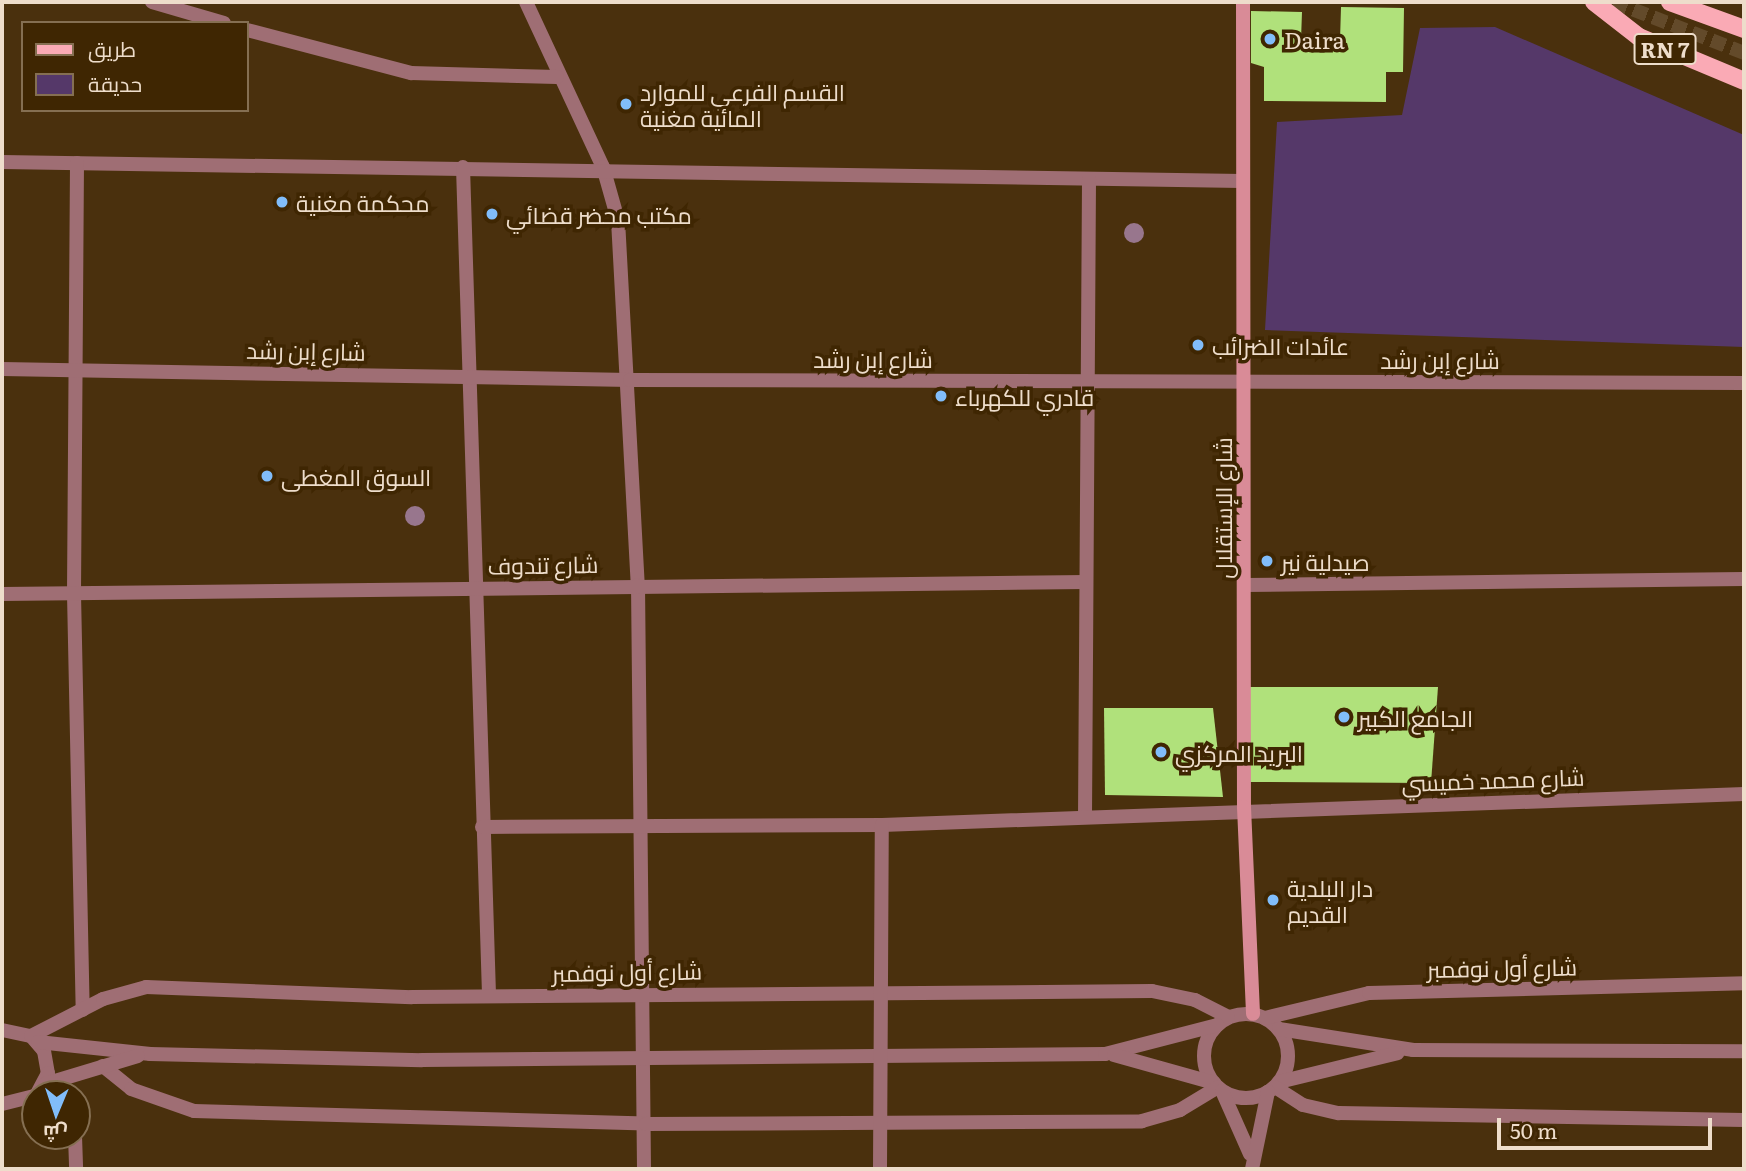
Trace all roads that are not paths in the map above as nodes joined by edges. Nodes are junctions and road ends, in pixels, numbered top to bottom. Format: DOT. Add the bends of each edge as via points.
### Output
graph roads {
  1 [pos="152,2"];
  2 [pos="526,2"];
  3 [pos="1243,2"];
  4 [pos="1594,2"];
  5 [pos="1670,2"];
  6 [pos="216,21"];
  7 [pos="1744,29"];
  8 [pos="248,30"];
  9 [pos="556,77"];
  10 [pos="1744,81"];
  11 [pos="2,162"];
  12 [pos="77,163"];
  13 [pos="463,167"];
  14 [pos="603,167"];
  15 [pos="1089,178"];
  16 [pos="1242,181"];
  17 [pos="2,369"];
  18 [pos="79,370"];
  19 [pos="471,375"];
  20 [pos="630,380"];
  21 [pos="1087,381"];
  22 [pos="1245,382"];
  23 [pos="1744,383"];
  24 [pos="1744,579"];
  25 [pos="1086,582"];
  26 [pos="638,585"];
  27 [pos="1245,585"];
  28 [pos="479,588"];
  29 [pos="2,594"];
  30 [pos="74,594"];
  31 [pos="1744,794"];
  32 [pos="1244,807"];
  33 [pos="1085,817"];
  34 [pos="882,825"];
  35 [pos="482,827"];
  36 [pos="641,827"];
  37 [pos="1744,984"];
  38 [pos="881,992"];
  39 [pos="642,993"];
  40 [pos="489,996"];
  41 [pos="83,1010"];
  42 [pos="1259,1016"];
  43 [pos="1222,1021"];
  44 [pos="1279,1029"];
  45 [pos="2,1030"];
  46 [pos="35,1039"];
  47 [pos="1413,1050"];
  48 [pos="1744,1051"];
  49 [pos="150,1054"];
  50 [pos="1105,1054"];
  51 [pos="883,1055"];
  52 [pos="643,1059"];
  53 [pos="103,1066"];
  54 [pos="42,1080"];
  55 [pos="69,1080"];
  56 [pos="1218,1087"];
  57 [pos="1274,1087"];
  58 [pos="21,1098"];
  59 [pos="3,1105"];
  60 [pos="1744,1119"];
  61 [pos="880,1122"];
  62 [pos="646,1124"];
  63 [pos="75,1150"];
  64 [pos="1252,1164"];
  65 [pos="76,1169"];
  66 [pos="644,1169"];
  67 [pos="880,1169"];
  1 -- 6 [label="street"];
  2 -- 9 [label="street"];
  3 -- 16 [label="street, شارع الإستقلال"];
  4 -- 10 [label="main road, RN 7" via="1639,37"];
  5 -- 7 [label="main road, RN 7"];
  8 -- 9 [label="street" via="411,74"];
  9 -- 14 [label="street"];
  11 -- 12 [label="street"];
  12 -- 13 [label="street"];
  12 -- 18 [label="street"];
  13 -- 14 [label="street"];
  13 -- 19 [label="street"];
  14 -- 15 [label="street"];
  14 -- 20 [label="street" via="618,220"];
  15 -- 16 [label="street"];
  15 -- 21 [label="street"];
  16 -- 22 [label="street, شارع الإستقلال"];
  17 -- 18 [label="street, شارع إبن رشد"];
  18 -- 19 [label="street, شارع إبن رشد"];
  18 -- 30 [label="street"];
  19 -- 20 [label="street, شارع إبن رشد"];
  19 -- 28 [label="street"];
  20 -- 21 [label="street, شارع إبن رشد"];
  20 -- 26 [label="street"];
  21 -- 22 [label="street, شارع إبن رشد"];
  21 -- 25 [label="street"];
  22 -- 23 [label="street, شارع إبن رشد"];
  22 -- 27 [label="street, شارع الإستقلال"];
  24 -- 27 [label="street"];
  25 -- 26 [label="street, شارع تندوف"];
  25 -- 33 [label="street"];
  26 -- 28 [label="street, شارع تندوف"];
  26 -- 36 [label="street"];
  27 -- 32 [label="street, شارع الإستقلال"];
  28 -- 30 [label="street, شارع تندوف"];
  28 -- 35 [label="street"];
  29 -- 30 [label="street, شارع تندوف"];
  30 -- 41 [label="street"];
  31 -- 32 [label="street, شارع محمد خميسي"];
  32 -- 33 [label="street, شارع محمد خميسي"];
  32 -- 42 [label="street, شارع الإستقلال"];
  33 -- 34 [label="street, شارع محمد خميسي"];
  34 -- 36 [label="street, شارع محمد خميسي"];
  34 -- 38 [label="street"];
  35 -- 36 [label="street, شارع محمد خميسي"];
  35 -- 40 [label="street"];
  36 -- 39 [label="street"];
  37 -- 42 [label="street, شارع أول نوفمبر" via="1369,993"];
  38 -- 39 [label="street, شارع أول نوفمبر"];
  38 -- 43 [label="street, شارع أول نوفمبر" via="1167,992"];
  38 -- 51 [label="street"];
  39 -- 40 [label="street, شارع أول نوفمبر"];
  39 -- 52 [label="street"];
  40 -- 41 [label="street, شارع أول نوفمبر" via="146,987"];
  41 -- 46 [label="street, شارع أول نوفمبر"];
  42 -- 43 [label="street"];
  42 -- 44 [label="street"];
  43 -- 50 [label="street"];
  43 -- 56 [label="street" via="1204,1059"];
  44 -- 47 [label="street"];
  44 -- 57 [label="street" via="1288,1061"];
  45 -- 46 [label="street"];
  46 -- 49 [label="street"];
  46 -- 54 [label="street" via="48,1061"];
  47 -- 48 [label="street"];
  47 -- 57 [label="street"];
  49 -- 52 [label="street"];
  49 -- 53 [label="street"];
  50 -- 51 [label="street"];
  50 -- 56 [label="street"];
  51 -- 52 [label="street"];
  51 -- 61 [label="street"];
  52 -- 62 [label="street"];
  53 -- 55 [label="street"];
  53 -- 62 [label="street" via="131,1089 194,1111"];
  56 -- 57 [label="street" via="1245,1097"];
  56 -- 61 [label="street" via="1180,1110 1142,1121"];
  56 -- 64 [label="street"];
  57 -- 60 [label="street" via="1303,1105 1339,1113"];
  57 -- 64 [label="street"];
  58 -- 59 [label="street"];
  61 -- 62 [label="street"];
  61 -- 67 [label="street"];
  62 -- 66 [label="street"];
  63 -- 65 [label="street"];
}
